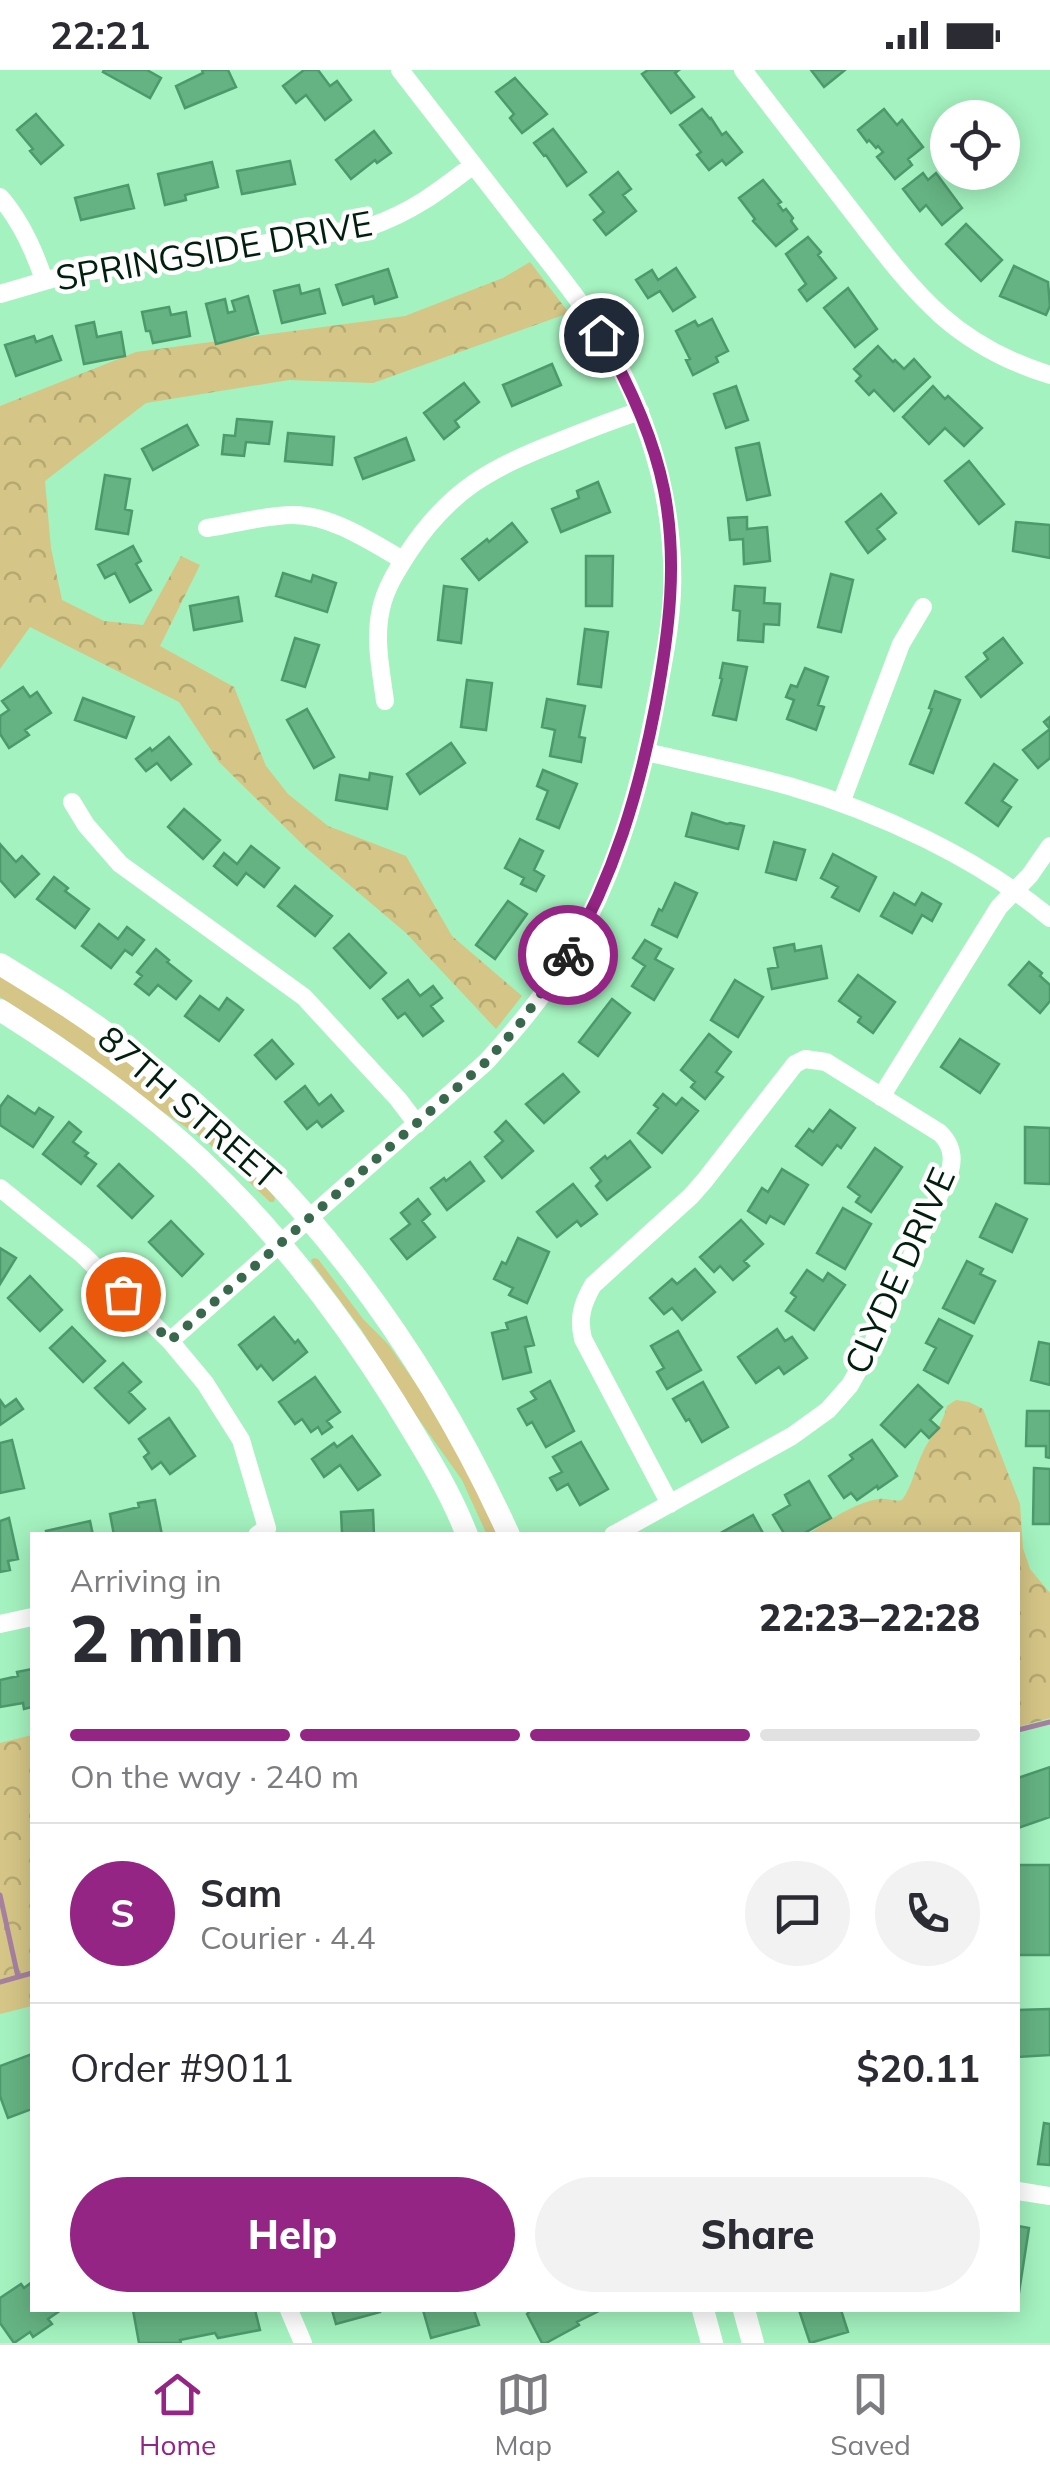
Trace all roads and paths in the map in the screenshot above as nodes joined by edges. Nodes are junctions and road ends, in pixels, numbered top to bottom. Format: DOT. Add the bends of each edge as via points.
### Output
graph roads {
  1 [pos="400,70"];
  2 [pos="743,70"];
  3 [pos="474,164"];
  4 [pos="0,197"];
  5 [pos="44,280"];
  6 [pos="0,294"];
  7 [pos="1050,375"];
  8 [pos="640,411"];
  9 [pos="207,528"];
  10 [pos="403,560"];
  11 [pos="923,607"];
  12 [pos="385,701"];
  13 [pos="646,752"];
  14 [pos="72,802"];
  15 [pos="841,802"];
  16 [pos="1050,846"];
  17 [pos="1014,892"];
  18 [pos="1050,918"];
  19 [pos="0,964"];
  20 [pos="0,1010"];
  21 [pos="881,1096"];
  22 [pos="417,1124"];
  23 [pos="0,1188"];
  24 [pos="310,1218"];
  25 [pos="280,1244"];
  26 [pos="170,1341"];
  27 [pos="670,1504"];
  28 [pos="261,1532"];
  29 [pos="466,1532"];
  30 [pos="508,1532"];
  31 [pos="619,1532"];
  32 [pos="30,1617"];
  33 [pos="0,1624"];
  34 [pos="1020,2191"];
  35 [pos="1050,2196"];
  36 [pos="289,2312"];
  37 [pos="703,2312"];
  38 [pos="745,2312"];
  39 [pos="302,2343"];
  40 [pos="712,2343"];
  41 [pos="753,2343"];
  1 -- 3 [label="street"];
  2 -- 7 [label="street" via="933,310 980,345"];
  3 -- 5 [label="street, SPRINGSIDE DRIVE" via="423,202 369,227"];
  3 -- 8 [label="street" via="568,285"];
  4 -- 5 [label="street" via="18,220"];
  5 -- 6 [label="street, SPRINGSIDE DRIVE"];
  8 -- 10 [label="street" via="498,466 450,501"];
  8 -- 13 [label="street" via="664,490 672,558 668,637"];
  9 -- 10 [label="street" via="308,516"];
  10 -- 12 [label="street" via="381,607"];
  11 -- 15 [label="street" via="902,644"];
  13 -- 15 [label="street"];
  13 -- 22 [label="street" via="614,862 560,969 486,1062"];
  14 -- 22 [label="street" via="120,864 304,997"];
  15 -- 17 [label="street" via="916,835"];
  16 -- 17 [label="street"];
  17 -- 18 [label="street"];
  17 -- 21 [label="street"];
  19 -- 24 [label="street, 87TH STREET" via="136,1054"];
  20 -- 25 [label="street, 87TH STREET" via="146,1113"];
  21 -- 27 [label="street, CLYDE DRIVE" via="947,1140 952,1164 870,1348 828,1410"];
  21 -- 27 [label="street, CLYDE DRIVE" via="826,1062 795,1064 706,1180 585,1299 583,1339"];
  22 -- 24 [label="street"];
  23 -- 26 [label="street" via="83,1255"];
  24 -- 25 [label="street"];
  24 -- 30 [label="street, 87TH STREET" via="405,1345"];
  25 -- 26 [label="street"];
  25 -- 29 [label="street, 87TH STREET" via="373,1368"];
  26 -- 28 [label="street" via="241,1440 267,1528"];
  27 -- 31 [label="street, CLYDE DRIVE"];
  32 -- 33 [label="street"];
  34 -- 35 [label="street"];
  36 -- 39 [label="street"];
  37 -- 40 [label="street"];
  38 -- 41 [label="street"];
}
